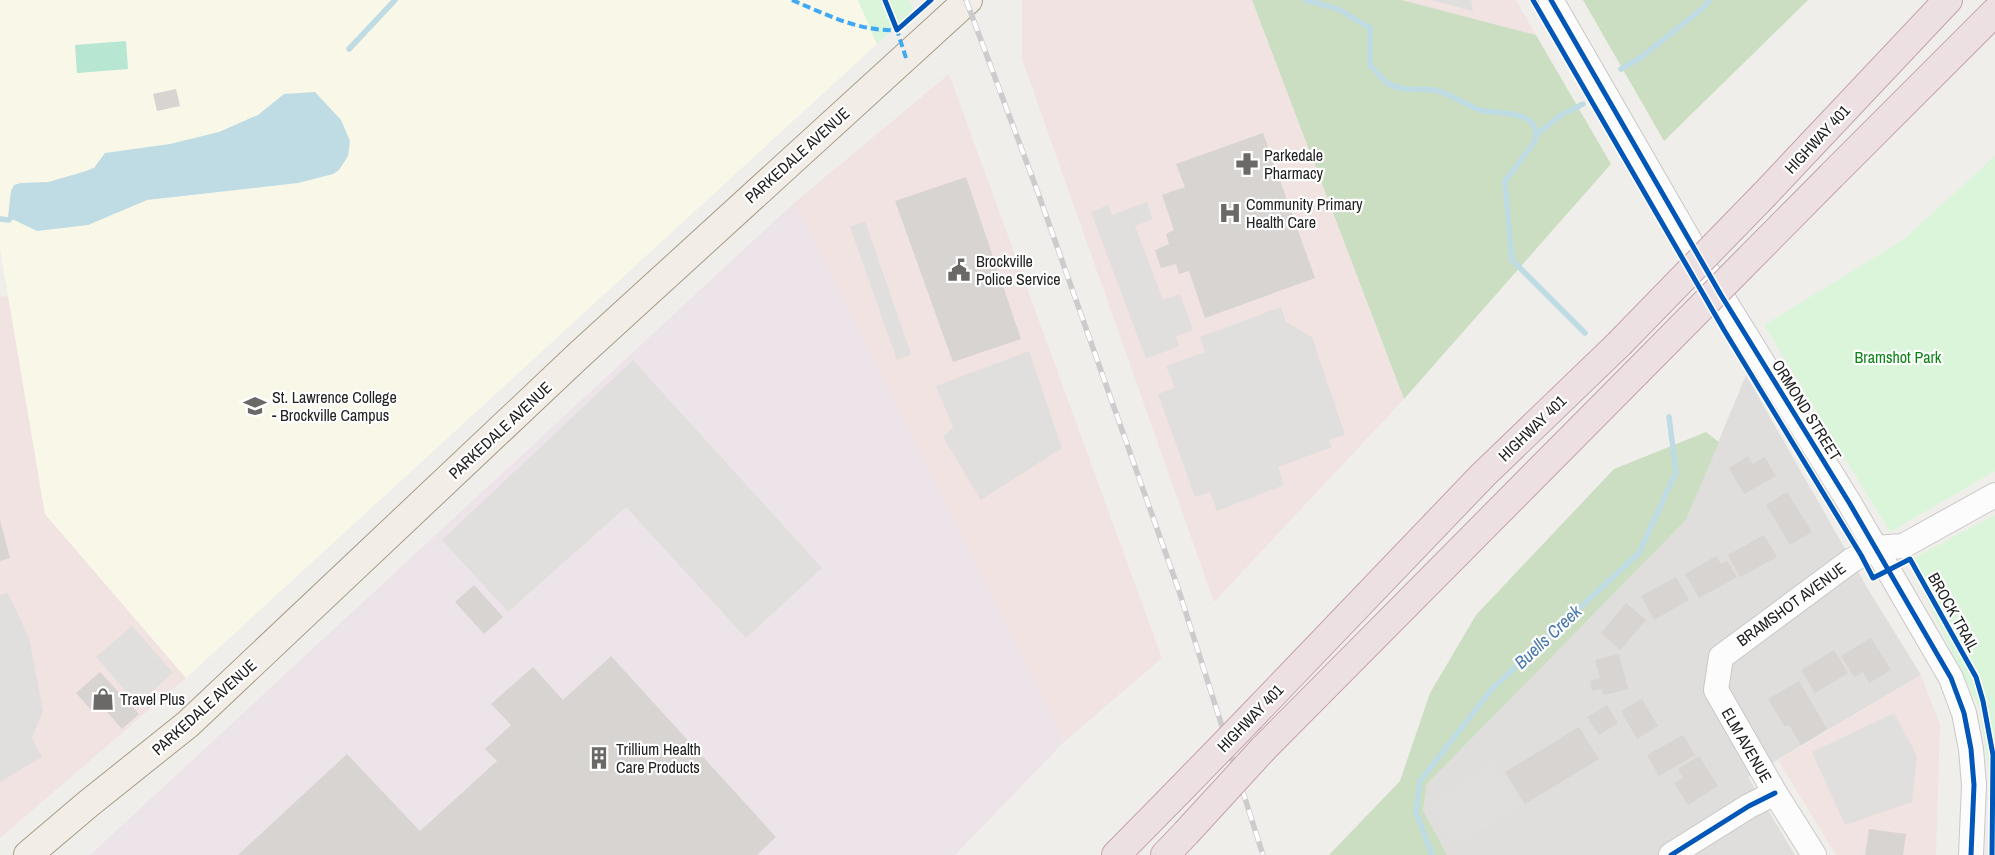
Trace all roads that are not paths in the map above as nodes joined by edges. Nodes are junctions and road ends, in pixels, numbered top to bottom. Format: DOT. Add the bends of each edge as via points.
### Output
graph roads {
  1 [pos="968,0"];
  2 [pos="1551,0"];
  3 [pos="1948,0"];
  4 [pos="1995,12"];
  5 [pos="1995,494"];
  6 [pos="1875,548"];
  7 [pos="1722,655"];
  8 [pos="1775,793"];
  9 [pos="28,855"];
  10 [pos="1116,855"];
  11 [pos="1165,855"];
  12 [pos="1671,855"];
  13 [pos="1814,855"];
  14 [pos="1971,855"];
  1 -- 9 [label="main road, PARKEDALE AVENUE" via="572,362 188,724"];
  2 -- 6 [label="street, ORMOND STREET" via="1721,295"];
  3 -- 10 [label="highway, HIGHWAY 401, bridge" via="1765,194 1619,344 1483,475"];
  4 -- 11 [label="highway, HIGHWAY 401, bridge" via="1263,749"];
  5 -- 6 [label="street, BRAMSHOT AVENUE" via="1903,546"];
  6 -- 7 [label="street, BRAMSHOT AVENUE" via="1852,560"];
  6 -- 14 [label="street, ORMOND STREET" via="1951,678 1964,713 1974,785"];
  7 -- 8 [label="street, ELM AVENUE" via="1716,690"];
  8 -- 12 [label="street"];
  8 -- 13 [label="street, ELM AVENUE"];
}
